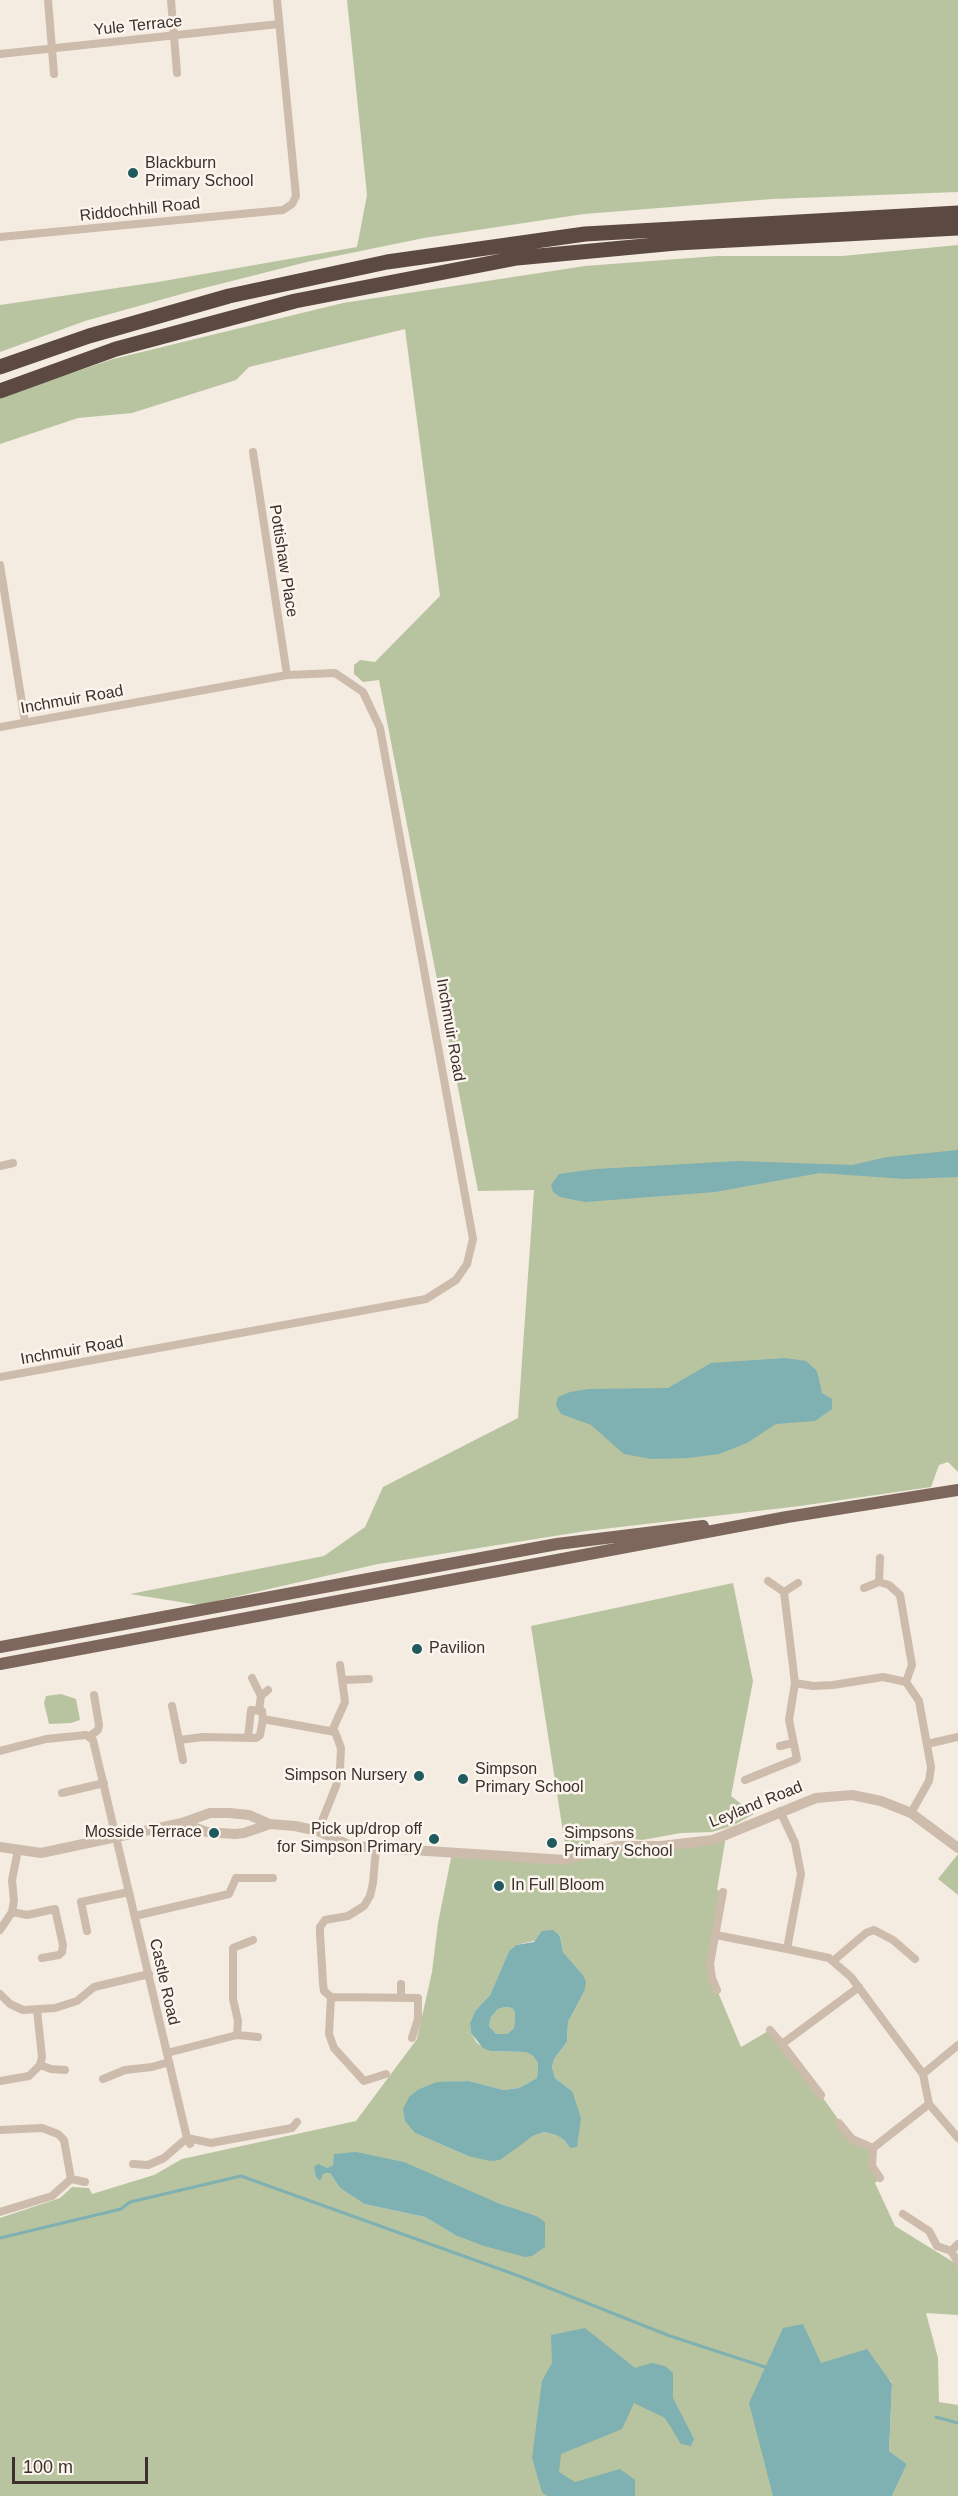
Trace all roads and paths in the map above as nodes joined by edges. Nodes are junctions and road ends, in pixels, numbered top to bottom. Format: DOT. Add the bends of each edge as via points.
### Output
graph roads {
  1 [pos="48,0"];
  2 [pos="171,0"];
  3 [pos="277,0"];
  4 [pos="279,24"];
  5 [pos="174,36"];
  6 [pos="52,48"];
  7 [pos="0,54"];
  8 [pos="177,73"];
  9 [pos="54,74"];
  10 [pos="958,213"];
  11 [pos="958,228"];
  12 [pos="0,237"];
  13 [pos="0,367"];
  14 [pos="0,391"];
  15 [pos="252,452"];
  16 [pos="0,565"];
  17 [pos="287,675"];
  18 [pos="25,722"];
  19 [pos="0,727"];
  20 [pos="13,1163"];
  21 [pos="0,1166"];
  22 [pos="0,1377"];
  23 [pos="958,1490"];
  24 [pos="787,1517"];
  25 [pos="879,1558"];
  26 [pos="768,1581"];
  27 [pos="879,1582"];
  28 [pos="798,1583"];
  29 [pos="864,1588"];
  30 [pos="784,1592"];
  31 [pos="0,1647"];
  32 [pos="0,1664"];
  33 [pos="340,1665"];
  34 [pos="252,1678"];
  35 [pos="369,1679"];
  36 [pos="343,1680"];
  37 [pos="906,1682"];
  38 [pos="795,1683"];
  39 [pos="268,1690"];
  40 [pos="94,1695"];
  41 [pos="261,1696"];
  42 [pos="172,1706"];
  43 [pos="259,1710"];
  44 [pos="263,1719"];
  45 [pos="332,1731"];
  46 [pos="90,1736"];
  47 [pos="958,1737"];
  48 [pos="248,1738"];
  49 [pos="179,1740"];
  50 [pos="793,1743"];
  51 [pos="927,1744"];
  52 [pos="780,1746"];
  53 [pos="0,1751"];
  54 [pos="183,1760"];
  55 [pos="745,1780"];
  56 [pos="104,1783"];
  57 [pos="62,1793"];
  58 [pos="780,1811"];
  59 [pos="911,1813"];
  60 [pos="182,1823"];
  61 [pos="270,1824"];
  62 [pos="318,1831"];
  63 [pos="116,1835"];
  64 [pos="0,1846"];
  65 [pos="376,1848"];
  66 [pos="958,1848"];
  67 [pos="18,1850"];
  68 [pos="273,1878"];
  69 [pos="129,1892"];
  70 [pos="723,1892"];
  71 [pos="12,1912"];
  72 [pos="135,1916"];
  73 [pos="1,1926"];
  74 [pos="87,1931"];
  75 [pos="716,1935"];
  76 [pos="254,1940"];
  77 [pos="787,1949"];
  78 [pos="42,1958"];
  79 [pos="915,1959"];
  80 [pos="833,1960"];
  81 [pos="149,1974"];
  82 [pos="401,1984"];
  83 [pos="859,1987"];
  84 [pos="717,1990"];
  85 [pos="0,1994"];
  86 [pos="331,1997"];
  87 [pos="401,1997"];
  88 [pos="37,2010"];
  89 [pos="770,2030"];
  90 [pos="237,2035"];
  91 [pos="258,2037"];
  92 [pos="412,2038"];
  93 [pos="782,2044"];
  94 [pos="958,2045"];
  95 [pos="167,2053"];
  96 [pos="169,2062"];
  97 [pos="40,2065"];
  98 [pos="64,2070"];
  99 [pos="386,2074"];
  100 [pos="922,2074"];
  101 [pos="103,2079"];
  102 [pos="0,2082"];
  103 [pos="821,2095"];
  104 [pos="930,2104"];
  105 [pos="297,2122"];
  106 [pos="839,2123"];
  107 [pos="0,2130"];
  108 [pos="958,2138"];
  109 [pos="188,2141"];
  110 [pos="873,2148"];
  111 [pos="133,2164"];
  112 [pos="880,2178"];
  113 [pos="71,2179"];
  114 [pos="85,2182"];
  115 [pos="0,2212"];
  116 [pos="903,2214"];
  117 [pos="958,2244"];
  118 [pos="951,2251"];
  119 [pos="958,2262"];
  1 -- 6 [label="street"];
  2 -- 5 [label="street"];
  3 -- 4 [label="street, Riddochhill Road"];
  4 -- 5 [label="street, Yule Terrace"];
  4 -- 12 [label="street, Riddochhill Road" via="296,196 292,204 283,210"];
  5 -- 6 [label="street, Yule Terrace"];
  5 -- 8 [label="street"];
  6 -- 7 [label="street, Yule Terrace"];
  6 -- 9 [label="street"];
  10 -- 13 [label="highway" via="585,234 387,262 229,296 89,336"];
  11 -- 14 [label="highway" via="676,243 517,258 295,301 116,349"];
  15 -- 17 [label="street, Pottishaw Place"];
  16 -- 18 [label="street"];
  17 -- 18 [label="street, Inchmuir Road"];
  17 -- 22 [label="street, Inchmuir Road" via="335,673 363,692 380,728 469,1209 473,1239 466,1264 456,1280 426,1299"];
  18 -- 19 [label="street, Inchmuir Road"];
  20 -- 21 [label="street"];
  23 -- 24 [label="main road"];
  24 -- 31 [label="main road" via="557,1544"];
  24 -- 32 [label="main road"];
  25 -- 27 [label="street"];
  26 -- 30 [label="street"];
  27 -- 29 [label="street"];
  27 -- 37 [label="street" via="900,1595 912,1665"];
  28 -- 30 [label="street"];
  30 -- 38 [label="street"];
  33 -- 36 [label="street"];
  34 -- 41 [label="street"];
  35 -- 36 [label="street"];
  36 -- 45 [label="street" via="345,1702"];
  37 -- 38 [label="street" via="883,1677 833,1685"];
  37 -- 51 [label="street" via="919,1701"];
  38 -- 50 [label="street" via="789,1710"];
  39 -- 41 [label="street"];
  40 -- 46 [label="street" via="99,1725"];
  41 -- 43 [label="street"];
  42 -- 49 [label="street"];
  43 -- 44 [label="street"];
  43 -- 48 [label="street" via="250,1712"];
  44 -- 45 [label="street"];
  44 -- 48 [label="street" via="259,1737"];
  45 -- 62 [label="street" via="340,1743 341,1760 336,1786"];
  46 -- 53 [label="street" via="46,1739"];
  46 -- 56 [label="street, Castle Road"];
  47 -- 51 [label="street"];
  48 -- 49 [label="street"];
  49 -- 54 [label="street"];
  50 -- 52 [label="street"];
  50 -- 55 [label="street" via="797,1759"];
  51 -- 59 [label="street" via="931,1776"];
  56 -- 57 [label="street"];
  56 -- 63 [label="street, Castle Road"];
  58 -- 59 [label="street, Leyland Road" via="816,1798 852,1795"];
  58 -- 65 [label="street, Leyland Road" via="713,1840 616,1846 565,1860"];
  58 -- 77 [label="street" via="795,1843 801,1874"];
  59 -- 66 [label="street, Leyland Road"];
  60 -- 61 [label="street, Leyland Road" via="207,1832 235,1834"];
  60 -- 61 [label="street, Leyland Road" via="200,1815 229,1813 249,1815"];
  60 -- 63 [label="street, Leyland Road"];
  61 -- 62 [label="street, Leyland Road"];
  62 -- 65 [label="street, Leyland Road" via="348,1846"];
  63 -- 67 [label="street, Leyland Road" via="42,1852"];
  63 -- 69 [label="street, Castle Road"];
  64 -- 67 [label="street, Leyland Road"];
  65 -- 86 [label="street" via="373,1883 364,1906 348,1916 325,1920 320,1927 323,1988"];
  67 -- 71 [label="street" via="12,1880"];
  68 -- 72 [label="street" via="236,1878 229,1894"];
  69 -- 72 [label="street, Castle Road"];
  69 -- 74 [label="street" via="81,1902"];
  70 -- 75 [label="street"];
  71 -- 73 [label="street"];
  71 -- 78 [label="street" via="27,1915 55,1909 62,1952"];
  72 -- 81 [label="street, Castle Road"];
  75 -- 77 [label="street"];
  75 -- 84 [label="street" via="710,1964"];
  76 -- 90 [label="street" via="232,1948"];
  77 -- 80 [label="street"];
  79 -- 80 [label="street" via="874,1930"];
  80 -- 83 [label="street"];
  81 -- 88 [label="street" via="94,1987 77,2001"];
  81 -- 95 [label="street, Castle Road"];
  82 -- 87 [label="street"];
  83 -- 93 [label="street"];
  83 -- 100 [label="street"];
  85 -- 88 [label="street" via="23,2010"];
  86 -- 87 [label="street"];
  86 -- 99 [label="street" via="330,2034 334,2048 364,2081"];
  87 -- 92 [label="street" via="418,1998 418,2019"];
  88 -- 97 [label="street"];
  89 -- 93 [label="street"];
  90 -- 91 [label="street"];
  90 -- 95 [label="street"];
  93 -- 103 [label="street"];
  94 -- 100 [label="street"];
  95 -- 96 [label="street, Castle Road"];
  96 -- 101 [label="street" via="125,2070"];
  96 -- 109 [label="street, Castle Road"];
  97 -- 98 [label="street"];
  97 -- 102 [label="street" via="28,2076"];
  100 -- 104 [label="street"];
  104 -- 108 [label="street"];
  104 -- 110 [label="street"];
  105 -- 109 [label="street" via="292,2128 211,2143"];
  106 -- 110 [label="street" via="852,2139"];
  107 -- 113 [label="street" via="42,2128 58,2134 64,2140"];
  109 -- 111 [label="street" via="148,2165"];
  110 -- 112 [label="street" via="872,2166"];
  113 -- 114 [label="street"];
  113 -- 115 [label="street" via="52,2196"];
  116 -- 118 [label="street" via="929,2231 937,2247"];
  117 -- 118 [label="street"];
  118 -- 119 [label="street"];
}
